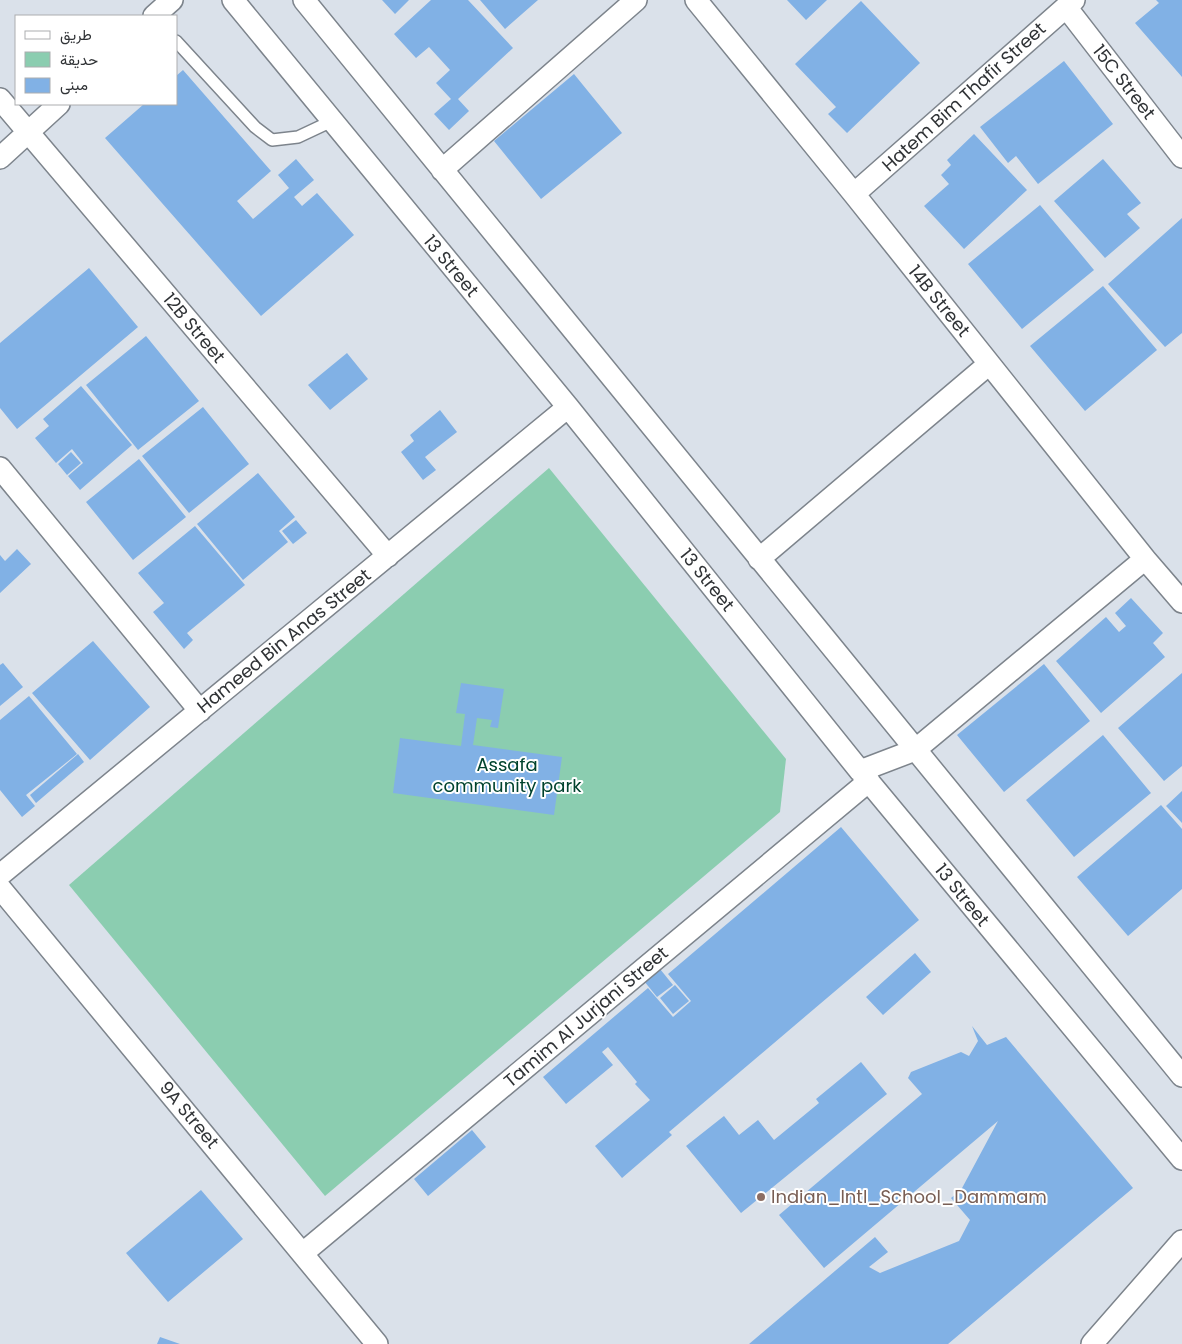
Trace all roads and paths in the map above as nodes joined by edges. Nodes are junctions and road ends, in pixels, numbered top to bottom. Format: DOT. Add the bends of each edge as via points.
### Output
graph roads {
  1 [pos="172,0"];
  2 [pos="233,0"];
  3 [pos="304,0"];
  4 [pos="636,0"];
  5 [pos="696,0"];
  6 [pos="1070,4"];
  7 [pos="155,15"];
  8 [pos="178,43"];
  9 [pos="0,99"];
  10 [pos="58,105"];
  11 [pos="332,121"];
  12 [pos="28,132"];
  13 [pos="1182,157"];
  14 [pos="0,158"];
  15 [pos="442,170"];
  16 [pos="854,194"];
  17 [pos="990,364"];
  18 [pos="568,407"];
  19 [pos="0,468"];
  20 [pos="388,556"];
  21 [pos="760,559"];
  22 [pos="1145,559"];
  23 [pos="1182,602"];
  24 [pos="200,711"];
  25 [pos="915,750"];
  26 [pos="864,776"];
  27 [pos="0,875"];
  28 [pos="0,888"];
  29 [pos="1182,1076"];
  30 [pos="1182,1159"];
  31 [pos="1182,1241"];
  32 [pos="303,1253"];
  33 [pos="377,1344"];
  34 [pos="1092,1344"];
  1 -- 7 [label="street"];
  2 -- 11 [label="street, 13 Street"];
  3 -- 15 [label="street"];
  4 -- 15 [label="street"];
  5 -- 16 [label="street, 14B Street"];
  6 -- 13 [label="street, 15C Street"];
  6 -- 16 [label="street, Hatem Bim Thafir Street"];
  8 -- 11 [label="lane" via="255,127 272,140 298,137"];
  9 -- 12 [label="street, 12B Street"];
  10 -- 12 [label="street"];
  11 -- 18 [label="street, 13 Street"];
  12 -- 14 [label="street"];
  12 -- 20 [label="street, 12B Street"];
  15 -- 21 [label="street"];
  16 -- 17 [label="street, 14B Street"];
  17 -- 21 [label="street"];
  17 -- 22 [label="street, 14B Street"];
  18 -- 20 [label="street, Hameed Bin Anas Street"];
  18 -- 26 [label="street, 13 Street"];
  19 -- 24 [label="street"];
  20 -- 24 [label="street, Hameed Bin Anas Street"];
  21 -- 25 [label="street"];
  22 -- 23 [label="street, 14B Street"];
  22 -- 25 [label="street, Tamim Al Jurjani Street"];
  24 -- 27 [label="street, Hameed Bin Anas Street"];
  25 -- 26 [label="street, Tamim Al Jurjani Street"];
  25 -- 29 [label="street"];
  26 -- 30 [label="street, 13 Street"];
  26 -- 32 [label="street, Tamim Al Jurjani Street"];
  28 -- 32 [label="street, 9A Street"];
  31 -- 34 [label="street"];
  32 -- 33 [label="street, 9A Street"];
}
